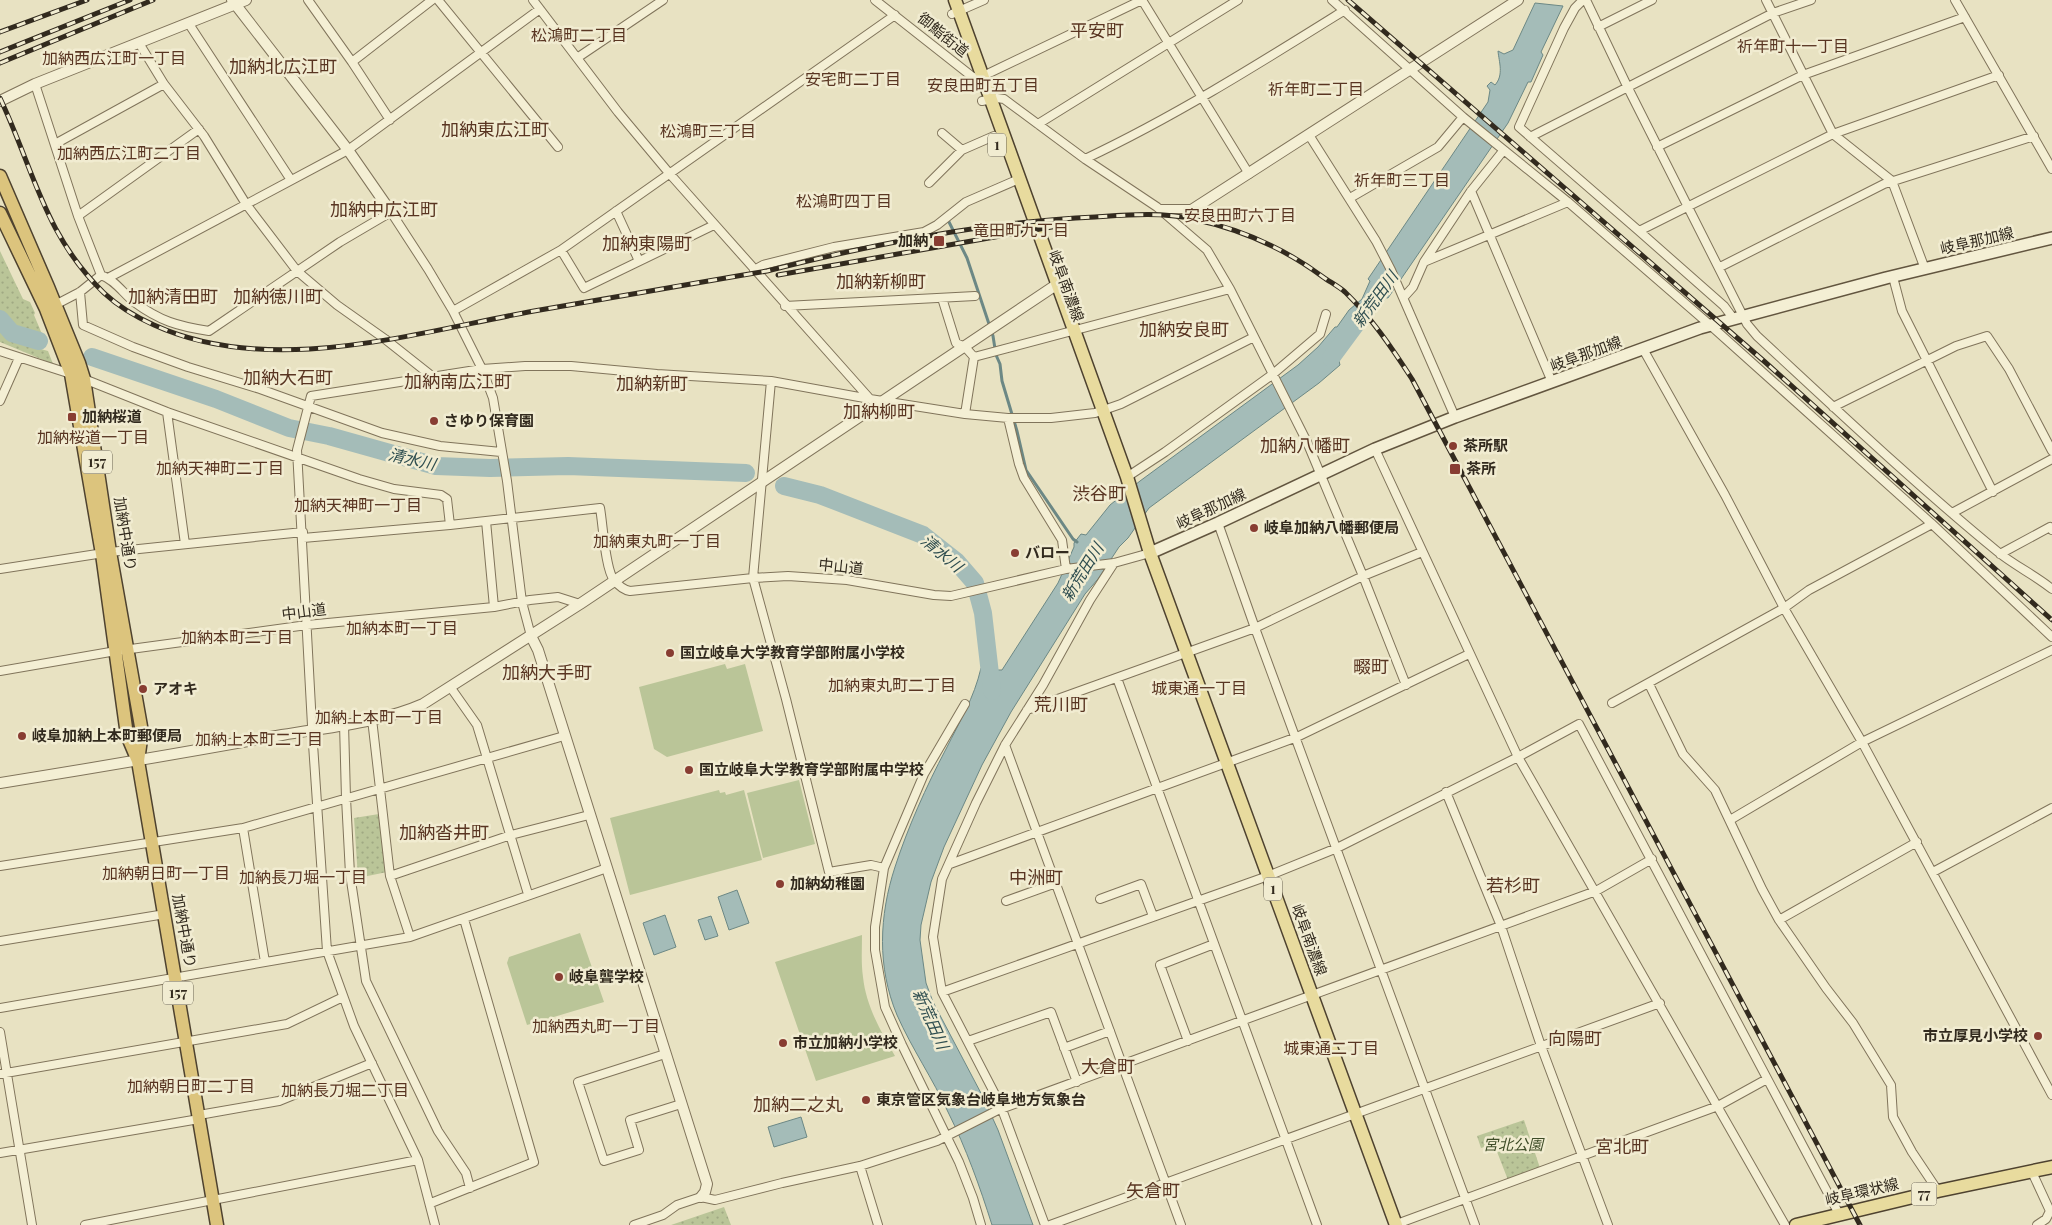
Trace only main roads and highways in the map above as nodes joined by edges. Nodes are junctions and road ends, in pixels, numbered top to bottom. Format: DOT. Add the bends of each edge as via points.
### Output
graph roads {
  1 [pos="947,0"];
  2 [pos="955,8"];
  3 [pos="985,100"];
  4 [pos="0,176"];
  5 [pos="1015,181"];
  6 [pos="0,213"];
  7 [pos="2052,238"];
  8 [pos="106,553"];
  9 [pos="1150,553"];
  10 [pos="2052,1167"];
  11 [pos="218,1225"];
  12 [pos="1395,1225"];
  13 [pos="1796,1225"];
  1 -- 2 [label="main road, 岐阜南濃線 / 1"];
  2 -- 3 [label="main road, 岐阜南濃線 / 1"];
  3 -- 5 [label="main road, 岐阜南濃線 / 1"];
  3 -- 5 [label="main road, 岐阜南濃線 / 1" via="994,136"];
  4 -- 8 [label="highway, 加納中通り / 157" via="80,363"];
  5 -- 9 [label="main road, 岐阜南濃線 / 1"];
  6 -- 8 [label="highway, 加納中通り / 157" via="46,308 71,374"];
  7 -- 9 [label="main road, 岐阜那加線" via="1710,325 1375,449"];
  8 -- 11 [label="highway, 加納中通り / 157" via="122,651 142,732 138,761"];
  9 -- 12 [label="main road, 岐阜南濃線 / 1"];
  10 -- 13 [label="main road, 岐阜環状線 / 77"];
}
